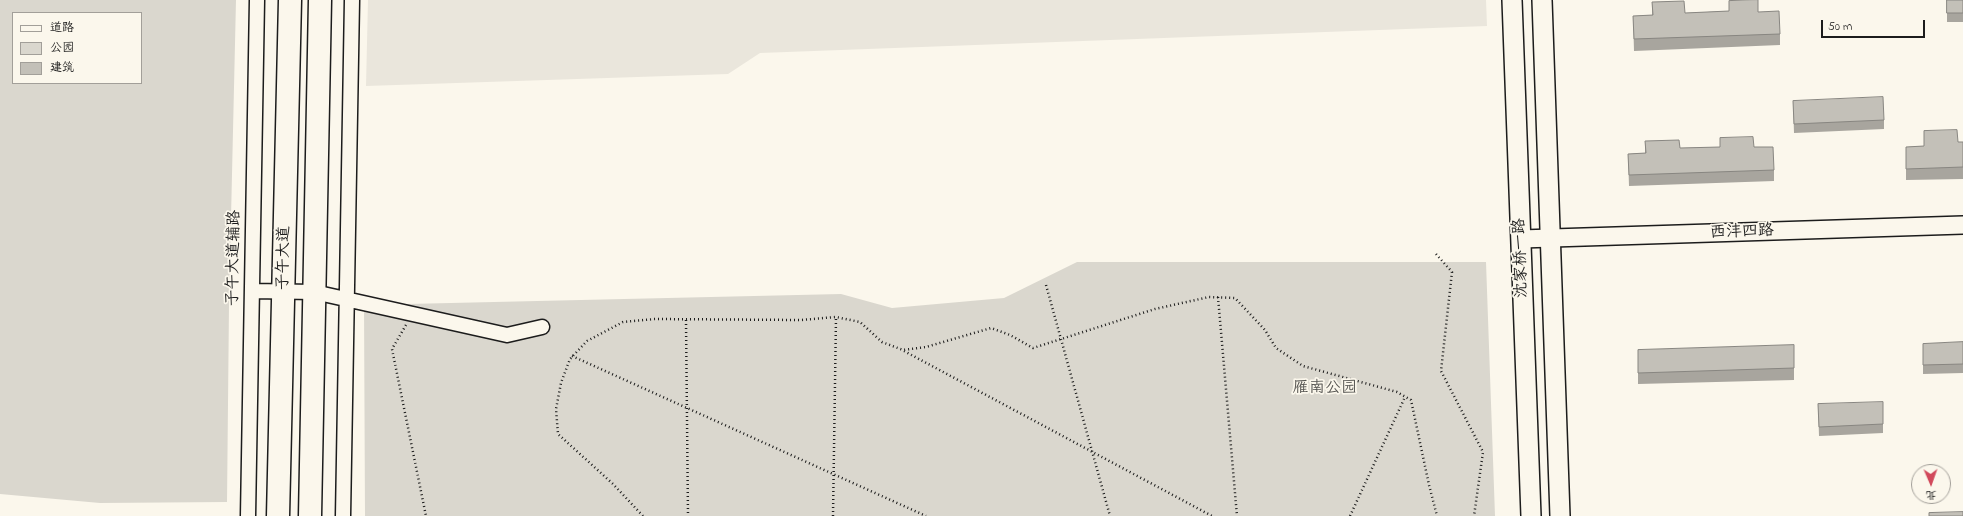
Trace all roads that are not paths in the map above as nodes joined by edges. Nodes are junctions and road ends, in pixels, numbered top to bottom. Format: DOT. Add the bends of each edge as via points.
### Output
graph roads {
  1 [pos="257,0"];
  2 [pos="290,0"];
  3 [pos="320,0"];
  4 [pos="352,0"];
  5 [pos="1512,0"];
  6 [pos="1542,0"];
  7 [pos="1963,225"];
  8 [pos="1551,239"];
  9 [pos="1521,240"];
  10 [pos="252,291"];
  11 [pos="284,291"];
  12 [pos="314,292"];
  13 [pos="347,299"];
  14 [pos="542,327"];
  15 [pos="248,516"];
  16 [pos="278,516"];
  17 [pos="310,516"];
  18 [pos="343,516"];
  19 [pos="1531,516"];
  20 [pos="1560,516"];
  1 -- 10 [label="street, 子午大道辅路"];
  2 -- 11 [label="main road, 子午大道"];
  3 -- 12 [label="main road, 子午大道"];
  4 -- 13 [label="street"];
  5 -- 9 [label="main road, 沈家桥一路"];
  6 -- 8 [label="main road, 沈家桥一路"];
  7 -- 8 [label="street, 西沣四路"];
  8 -- 9 [label="street, 西沣四路"];
  8 -- 20 [label="main road, 沈家桥一路"];
  9 -- 19 [label="main road, 沈家桥一路"];
  10 -- 11 [label="street"];
  10 -- 15 [label="street, 子午大道辅路"];
  11 -- 12 [label="street"];
  11 -- 16 [label="main road, 子午大道"];
  12 -- 13 [label="street"];
  12 -- 17 [label="main road, 子午大道"];
  13 -- 14 [label="street" via="507,335"];
  13 -- 18 [label="street"];
}
